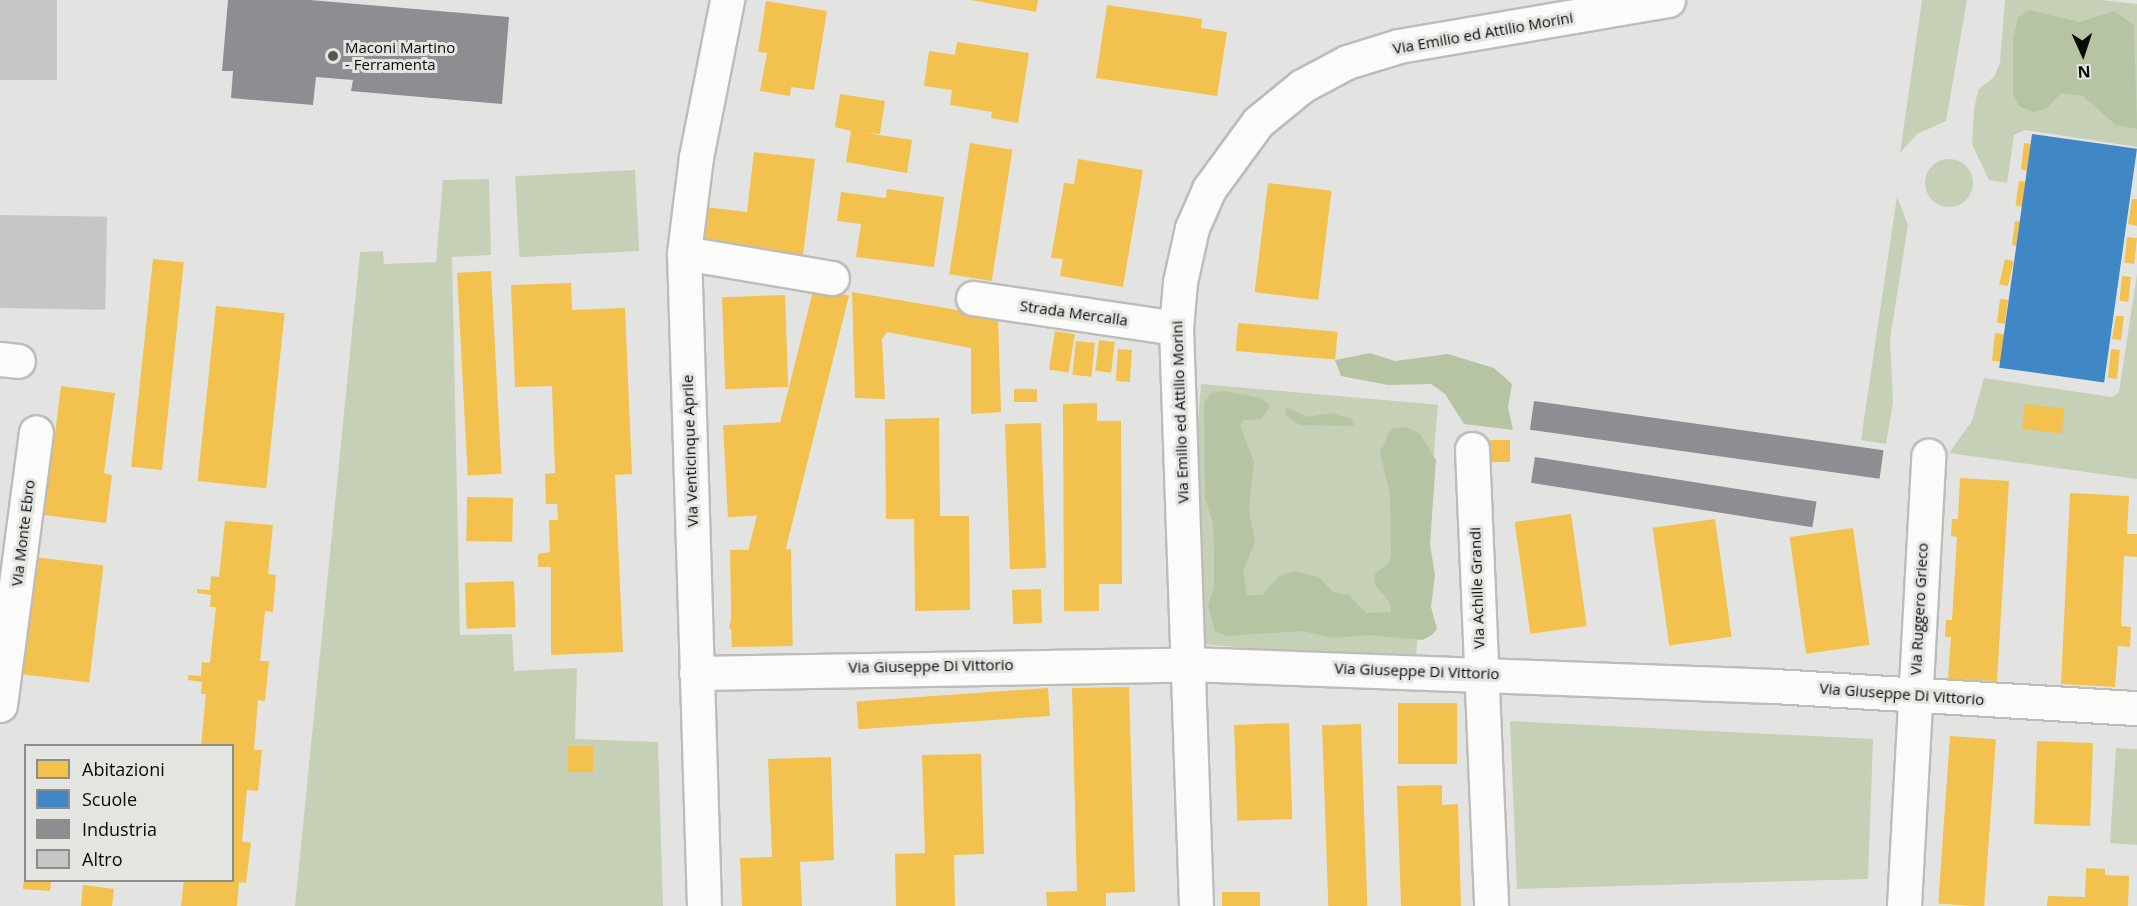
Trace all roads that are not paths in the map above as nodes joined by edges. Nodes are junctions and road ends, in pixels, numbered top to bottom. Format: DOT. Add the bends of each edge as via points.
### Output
graph roads {
  1 [pos="727,0"];
  2 [pos="1668,0"];
  3 [pos="1538,11"];
  4 [pos="684,253"];
  5 [pos="832,278"];
  6 [pos="973,298"];
  7 [pos="1176,328"];
  8 [pos="36,432"];
  9 [pos="1472,449"];
  10 [pos="1928,456"];
  11 [pos="1189,664"];
  12 [pos="696,673"];
  13 [pos="1481,673"];
  14 [pos="1915,695"];
  15 [pos="0,705"];
  16 [pos="2137,708"];
  17 [pos="704,906"];
  18 [pos="1196,906"];
  19 [pos="1491,906"];
  20 [pos="1904,906"];
  1 -- 4 [label="street, Via Venticinque Aprile" via="696,157"];
  2 -- 3 [label="street, Via Emilio ed Attilio Morini"];
  3 -- 7 [label="street, Via Emilio ed Attilio Morini" via="1347,62 1302,86 1258,122 1209,189 1192,228 1180,282"];
  4 -- 5 [label="street"];
  4 -- 12 [label="street, Via Venticinque Aprile"];
  6 -- 7 [label="street, Strada Mercalla"];
  7 -- 11 [label="street, Via Emilio ed Attilio Morini"];
  8 -- 15 [label="street, Via Monte Ebro"];
  9 -- 13 [label="street, Via Achille Grandi"];
  10 -- 14 [label="street, Via Ruggero Grieco"];
  11 -- 12 [label="street, Via Giuseppe Di Vittorio"];
  11 -- 13 [label="street, Via Giuseppe Di Vittorio"];
  11 -- 18 [label="street, Via Emilio ed Attilio Morini"];
  12 -- 17 [label="street, Via Venticinque Aprile"];
  13 -- 14 [label="street, Via Giuseppe Di Vittorio"];
  13 -- 19 [label="street, Via Achille Grandi"];
  14 -- 16 [label="street, Via Giuseppe Di Vittorio"];
  14 -- 20 [label="street, Via Ruggero Grieco"];
}
